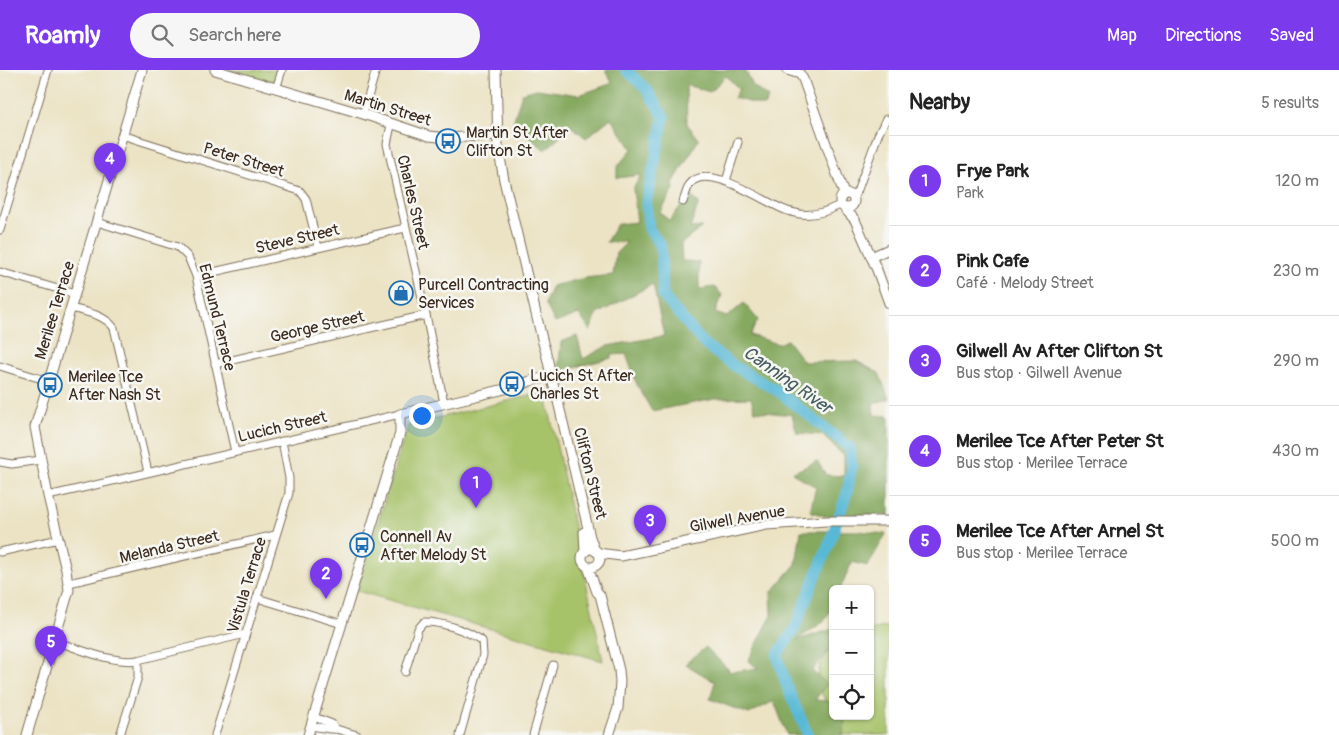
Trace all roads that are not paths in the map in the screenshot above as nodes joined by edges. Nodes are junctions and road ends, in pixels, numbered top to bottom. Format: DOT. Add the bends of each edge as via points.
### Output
graph roads {
  1 [pos="48,70"];
  2 [pos="142,70"];
  3 [pos="215,70"];
  4 [pos="282,70"];
  5 [pos="376,70"];
  6 [pos="496,70"];
  7 [pos="787,70"];
  8 [pos="802,72"];
  9 [pos="276,89"];
  10 [pos="362,114"];
  11 [pos="886,119"];
  12 [pos="391,125"];
  13 [pos="497,134"];
  14 [pos="122,135"];
  15 [pos="738,142"];
  16 [pos="726,181"];
  17 [pos="850,198"];
  18 [pos="683,202"];
  19 [pos="843,207"];
  20 [pos="855,220"];
  21 [pos="97,222"];
  22 [pos="405,228"];
  23 [pos="0,230"];
  24 [pos="318,247"];
  25 [pos="889,249"];
  26 [pos="872,257"];
  27 [pos="0,272"];
  28 [pos="196,276"];
  29 [pos="75,294"];
  30 [pos="889,302"];
  31 [pos="71,308"];
  32 [pos="426,315"];
  33 [pos="216,364"];
  34 [pos="0,366"];
  35 [pos="549,379"];
  36 [pos="48,381"];
  37 [pos="444,404"];
  38 [pos="400,414"];
  39 [pos="282,441"];
  40 [pos="235,452"];
  41 [pos="41,460"];
  42 [pos="0,462"];
  43 [pos="148,472"];
  44 [pos="48,496"];
  45 [pos="888,521"];
  46 [pos="275,535"];
  47 [pos="59,539"];
  48 [pos="0,552"];
  49 [pos="585,552"];
  50 [pos="596,560"];
  51 [pos="69,583"];
  52 [pos="257,598"];
  53 [pos="342,624"];
  54 [pos="246,634"];
  55 [pos="56,641"];
  56 [pos="138,660"];
  57 [pos="553,665"];
  58 [pos="405,672"];
  59 [pos="311,726"];
  60 [pos="27,735"];
  61 [pos="120,735"];
  62 [pos="215,735"];
  63 [pos="357,735"];
  64 [pos="460,735"];
  65 [pos="532,735"];
  66 [pos="610,735"];
  1 -- 23 [label="street"];
  2 -- 14 [label="main road, Merilee Terrace"];
  3 -- 9 [label="main road, Martin Street"];
  4 -- 9 [label="street"];
  5 -- 10 [label="street"];
  6 -- 13 [label="main road, Clifton Street"];
  7 -- 8 [label="main road"];
  8 -- 17 [label="main road"];
  9 -- 10 [label="main road, Martin Street"];
  10 -- 12 [label="main road, Martin Street"];
  11 -- 17 [label="street" via="857,192"];
  12 -- 13 [label="main road, Martin Street" via="448,138"];
  12 -- 22 [label="street, Charles Street" via="386,144"];
  13 -- 35 [label="main road, Clifton Street" via="504,180"];
  14 -- 21 [label="main road, Merilee Terrace"];
  14 -- 24 [label="street, Peter Street" via="300,191 306,198"];
  15 -- 16 [label="street"];
  16 -- 18 [label="street" via="700,177 691,183"];
  16 -- 19 [label="street" via="785,210 801,214 817,215"];
  17 -- 19 [label="main road" via="851,208"];
  17 -- 19 [label="main road" via="840,199"];
  17 -- 20 [label="main road"];
  19 -- 20 [label="main road"];
  20 -- 26 [label="main road"];
  21 -- 28 [label="street, Edmund Terrace" via="178,248 188,257"];
  21 -- 29 [label="main road, Merilee Terrace"];
  22 -- 24 [label="street, Steve Street"];
  22 -- 32 [label="street, Charles Street"];
  24 -- 28 [label="street, Steve Street"];
  25 -- 26 [label="main road"];
  26 -- 30 [label="main road"];
  27 -- 29 [label="street"];
  28 -- 33 [label="street, Edmund Terrace"];
  29 -- 31 [label="main road, Merilee Terrace"];
  31 -- 36 [label="main road, Merilee Terrace"];
  31 -- 43 [label="street" via="101,317 114,328"];
  32 -- 33 [label="street, George Street"];
  32 -- 37 [label="street, Charles Street"];
  33 -- 40 [label="street, Edmund Terrace"];
  34 -- 36 [label="street"];
  35 -- 37 [label="main road, Lucich Street"];
  35 -- 49 [label="main road, Clifton Street" via="582,520"];
  35 -- 50 [label="main road, Clifton Street" via="556,393"];
  36 -- 41 [label="main road, Merilee Terrace" via="35,427"];
  37 -- 38 [label="main road, Lucich Street"];
  38 -- 39 [label="street, Lucich Street"];
  38 -- 53 [label="main road" via="400,433"];
  39 -- 40 [label="street, Lucich Street"];
  39 -- 46 [label="street, Vistula Terrace" via="289,493"];
  40 -- 43 [label="street, Lucich Street"];
  41 -- 42 [label="street" via="12,464"];
  41 -- 44 [label="main road, Merilee Terrace"];
  43 -- 44 [label="street, Lucich Street"];
  44 -- 47 [label="main road, Merilee Terrace"];
  45 -- 50 [label="main road, Gilwell Avenue" via="827,521 751,527"];
  46 -- 51 [label="street, Melanda Street"];
  46 -- 52 [label="street, Vistula Terrace"];
  47 -- 48 [label="street"];
  47 -- 51 [label="main road, Merilee Terrace"];
  49 -- 50 [label="main road, Gilwell Avenue" via="590,550"];
  49 -- 50 [label="main road, Clifton Street" via="583,562"];
  50 -- 66 [label="main road, Clifton Street" via="600,595 620,682 618,708"];
  51 -- 55 [label="main road, Merilee Terrace"];
  52 -- 53 [label="street"];
  52 -- 54 [label="street, Vistula Terrace"];
  53 -- 59 [label="main road"];
  54 -- 56 [label="street"];
  54 -- 62 [label="street, Vistula Terrace"];
  55 -- 56 [label="street" via="114,659"];
  55 -- 60 [label="main road, Merilee Terrace"];
  56 -- 61 [label="street" via="138,678"];
  57 -- 65 [label="street"];
  58 -- 64 [label="street" via="418,629 424,622 473,634 482,641 483,655"];
  59 -- 63 [label="street" via="336,728"];
}
